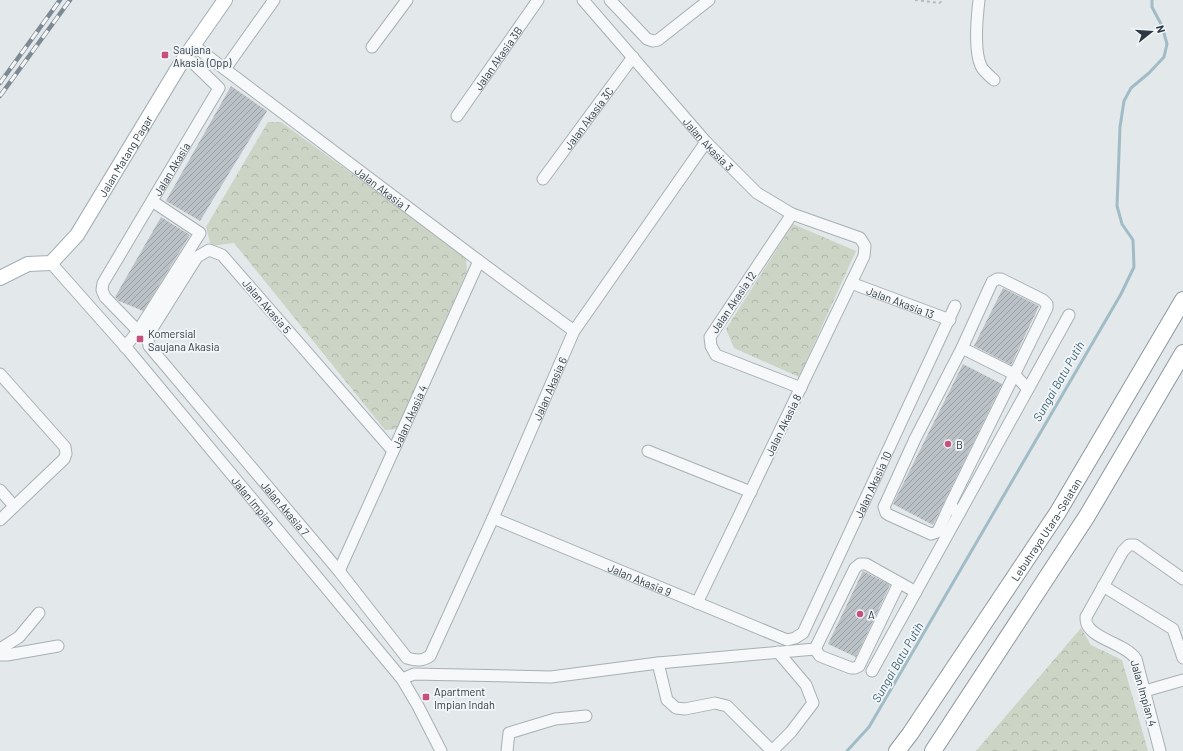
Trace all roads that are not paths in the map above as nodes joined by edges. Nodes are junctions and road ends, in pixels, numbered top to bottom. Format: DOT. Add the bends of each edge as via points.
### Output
graph roads {
  1 [pos="225,0"];
  2 [pos="274,0"];
  3 [pos="407,0"];
  4 [pos="538,0"];
  5 [pos="583,0"];
  6 [pos="610,0"];
  7 [pos="709,0"];
  8 [pos="980,0"];
  9 [pos="372,47"];
  10 [pos="189,50"];
  11 [pos="633,57"];
  12 [pos="225,69"];
  13 [pos="994,80"];
  14 [pos="457,116"];
  15 [pos="706,142"];
  16 [pos="543,179"];
  17 [pos="152,202"];
  18 [pos="792,214"];
  19 [pos="865,246"];
  20 [pos="479,261"];
  21 [pos="51,263"];
  22 [pos="0,278"];
  23 [pos="851,283"];
  24 [pos="1183,300"];
  25 [pos="955,306"];
  26 [pos="1070,315"];
  27 [pos="950,320"];
  28 [pos="138,331"];
  29 [pos="574,331"];
  30 [pos="148,340"];
  31 [pos="125,347"];
  32 [pos="962,348"];
  33 [pos="1183,352"];
  34 [pos="0,374"];
  35 [pos="1014,374"];
  36 [pos="801,388"];
  37 [pos="1028,389"];
  38 [pos="393,451"];
  39 [pos="648,451"];
  40 [pos="0,490"];
  41 [pos="750,492"];
  42 [pos="950,505"];
  43 [pos="14,506"];
  44 [pos="959,514"];
  45 [pos="493,518"];
  46 [pos="0,520"];
  47 [pos="339,571"];
  48 [pos="1183,579"];
  49 [pos="899,583"];
  50 [pos="1103,586"];
  51 [pos="916,592"];
  52 [pos="698,603"];
  53 [pos="38,613"];
  54 [pos="787,640"];
  55 [pos="58,646"];
  56 [pos="815,648"];
  57 [pos="0,649"];
  58 [pos="778,652"];
  59 [pos="0,655"];
  60 [pos="430,656"];
  61 [pos="1183,658"];
  62 [pos="658,663"];
  63 [pos="872,671"];
  64 [pos="402,679"];
  65 [pos="1183,680"];
  66 [pos="1145,691"];
  67 [pos="586,716"];
  68 [pos="441,751"];
  69 [pos="507,751"];
  70 [pos="772,751"];
  71 [pos="896,751"];
  72 [pos="933,751"];
  73 [pos="1160,751"];
  1 -- 10 [label="main road, Jalan Matang Pagar"];
  2 -- 12 [label="street"];
  3 -- 9 [label="street"];
  4 -- 14 [label="street, Jalan Akasia 3B"];
  5 -- 11 [label="street, Jalan Akasia 3"];
  6 -- 7 [label="street" via="647,39 653,42"];
  8 -- 13 [label="street" via="977,52 981,67"];
  10 -- 12 [label="street, Jalan Akasia 1"];
  10 -- 17 [label="street, Jalan Akasia" via="219,88"];
  10 -- 21 [label="main road, Jalan Matang Pagar" via="77,235"];
  11 -- 15 [label="street, Jalan Akasia 3"];
  11 -- 16 [label="street, Jalan Akasia 3C"];
  12 -- 20 [label="street, Jalan Akasia 1"];
  15 -- 18 [label="street, Jalan Akasia 3" via="757,193"];
  15 -- 29 [label="street, Jalan Akasia 6"];
  17 -- 28 [label="street, Jalan Akasia" via="103,283 102,290 104,297"];
  17 -- 28 [label="street" via="200,233"];
  18 -- 19 [label="street, Jalan Akasia 3" via="860,238"];
  18 -- 36 [label="street, Jalan Akasia 12" via="710,337 716,355"];
  19 -- 23 [label="street, Jalan Akasia 8" via="864,256"];
  20 -- 29 [label="street, Jalan Akasia 1"];
  20 -- 38 [label="street, Jalan Akasia 4"];
  21 -- 22 [label="main road" via="28,264"];
  21 -- 31 [label="street, Jalan Impian"];
  23 -- 27 [label="street, Jalan Akasia 13"];
  23 -- 36 [label="street, Jalan Akasia 8"];
  24 -- 71 [label="highway, Lebuhraya Utara–Selatan" via="1058,512 910,734"];
  25 -- 27 [label="street, Jalan Akasia 10"];
  26 -- 37 [label="street"];
  27 -- 54 [label="street, Jalan Akasia 10" via="803,633"];
  28 -- 31 [label="street"];
  29 -- 45 [label="street, Jalan Akasia 6"];
  30 -- 38 [label="street, Jalan Akasia 5" via="148,335 197,257 209,250 222,255"];
  30 -- 47 [label="street, Jalan Akasia 7" via="149,346"];
  31 -- 64 [label="street, Jalan Impian"];
  32 -- 35 [label="street"];
  32 -- 35 [label="street" via="992,282 997,279 1043,300 1047,304 1047,311"];
  32 -- 42 [label="street" via="915,439 884,507 889,515 931,534 939,529"];
  33 -- 72 [label="highway" via="1087,516"];
  34 -- 43 [label="street" via="65,447 66,454 64,459"];
  35 -- 37 [label="street"];
  35 -- 42 [label="street"];
  36 -- 41 [label="street, Jalan Akasia 8"];
  37 -- 44 [label="street"];
  38 -- 47 [label="street, Jalan Akasia 4"];
  39 -- 41 [label="street"];
  40 -- 43 [label="street"];
  41 -- 52 [label="street, Jalan Akasia 8"];
  42 -- 44 [label="street"];
  43 -- 46 [label="street"];
  44 -- 51 [label="street"];
  45 -- 52 [label="street, Jalan Akasia 9"];
  45 -- 60 [label="street, Jalan Akasia 6"];
  47 -- 60 [label="street, Jalan Akasia 7" via="408,658 423,660"];
  48 -- 50 [label="street" via="1135,545 1129,545"];
  49 -- 51 [label="street"];
  49 -- 56 [label="street" via="866,564 857,565"];
  49 -- 56 [label="street" via="859,666 851,668 820,656"];
  50 -- 61 [label="street" via="1173,629"];
  50 -- 66 [label="street, Jalan Impian 4" via="1086,617 1088,626 1094,633 1134,656"];
  51 -- 63 [label="street"];
  52 -- 54 [label="street, Jalan Akasia 9"];
  53 -- 57 [label="street" via="19,637"];
  55 -- 59 [label="street"];
  56 -- 58 [label="street"];
  58 -- 62 [label="street"];
  58 -- 70 [label="street" via="806,685 813,704"];
  62 -- 64 [label="street" via="551,676 414,674"];
  62 -- 70 [label="street" via="667,700 676,708 685,710 715,703 727,706"];
  64 -- 68 [label="street, Jalan Impian"];
  65 -- 66 [label="street"];
  66 -- 73 [label="street, Jalan Impian 4"];
  67 -- 69 [label="street" via="556,719 509,733"];
}
